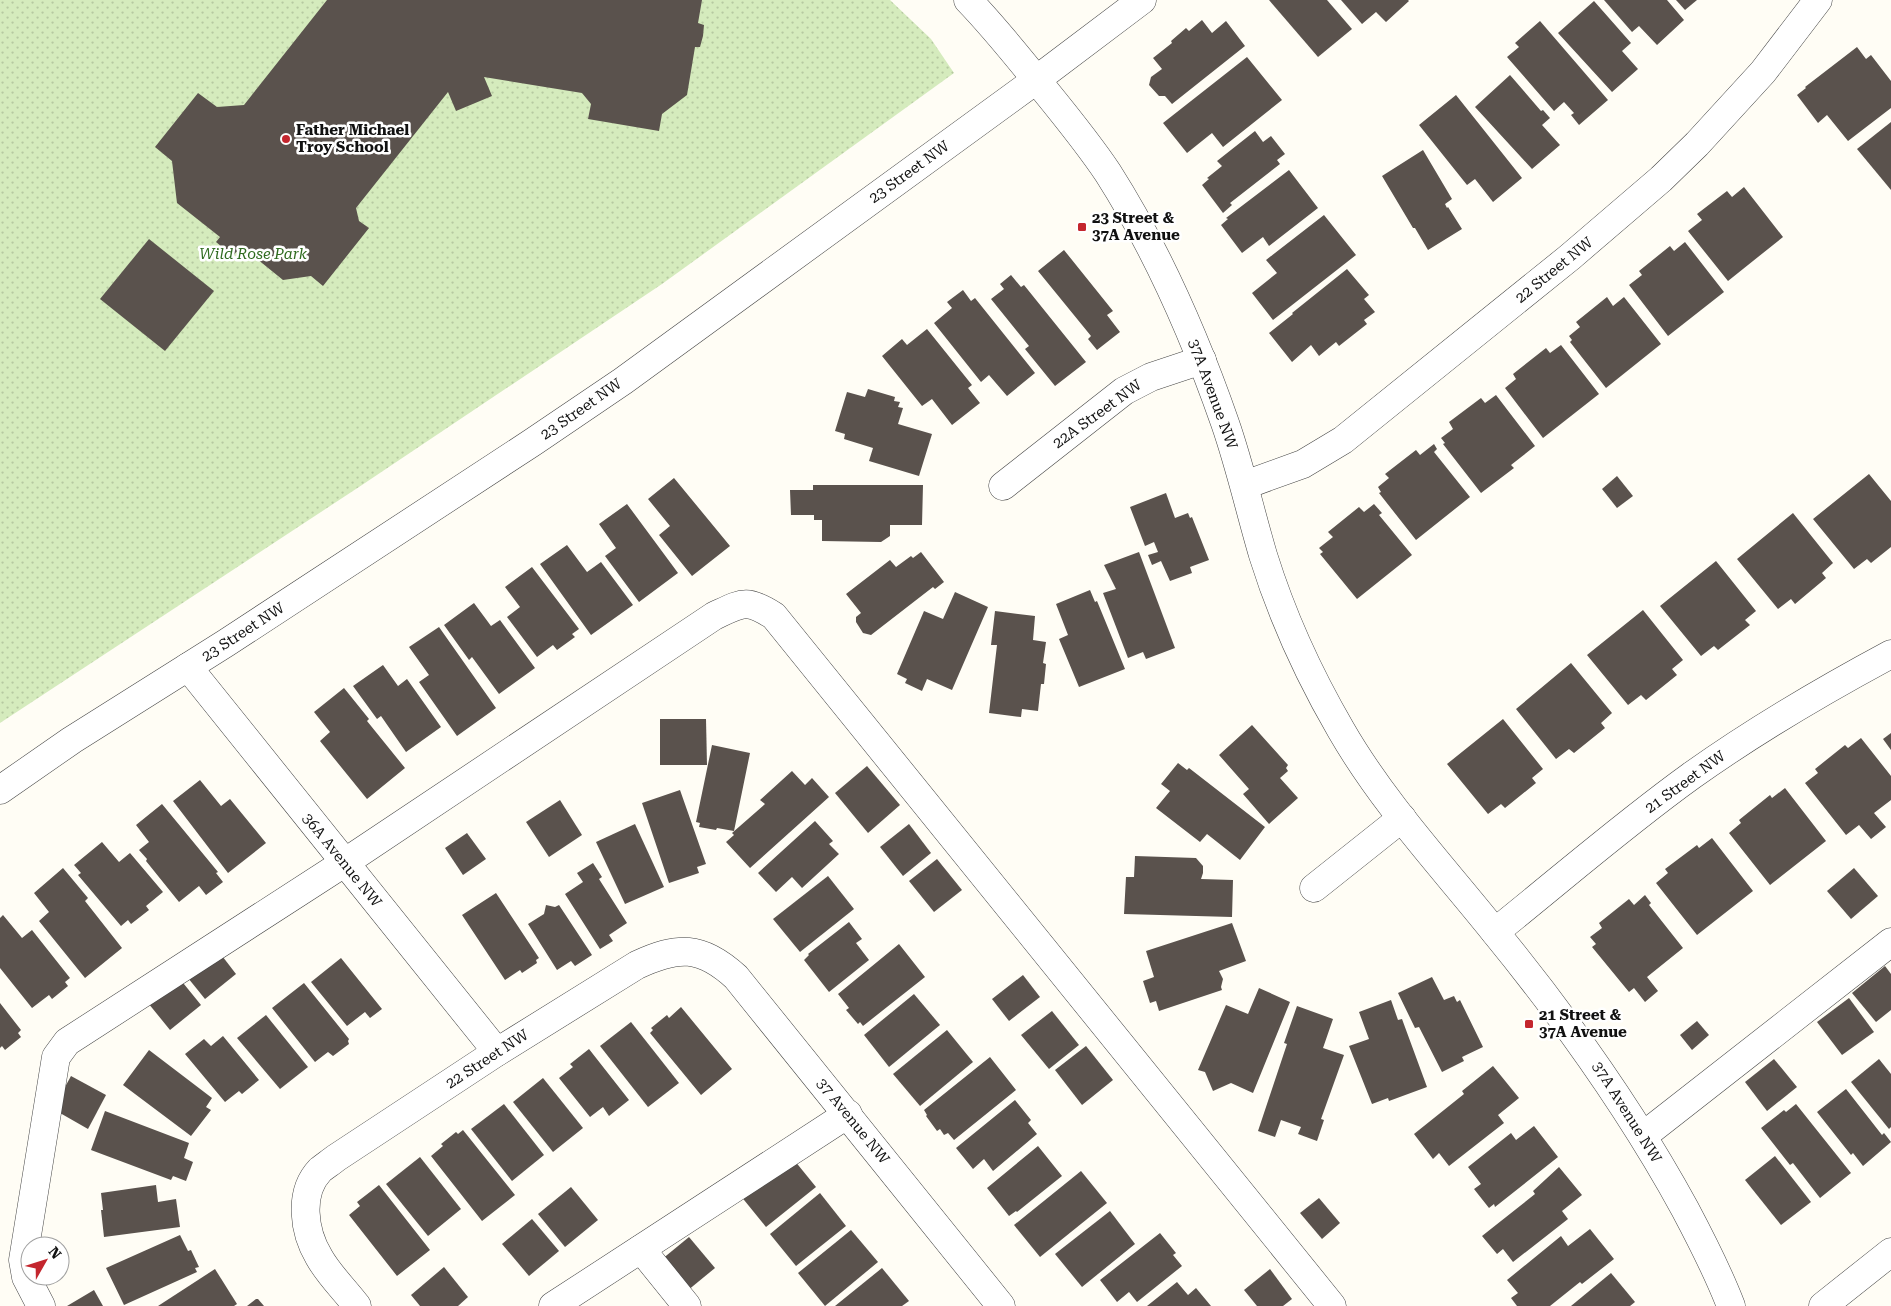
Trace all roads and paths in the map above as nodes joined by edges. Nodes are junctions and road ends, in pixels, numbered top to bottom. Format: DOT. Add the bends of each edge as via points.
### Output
graph roads {
  1 [pos="968,0"];
  2 [pos="1142,0"];
  3 [pos="1818,0"];
  4 [pos="1036,80"];
  5 [pos="1202,360"];
  6 [pos="1245,485"];
  7 [pos="1002,486"];
  8 [pos="1891,654"];
  9 [pos="188,667"];
  10 [pos="0,790"];
  11 [pos="1402,818"];
  12 [pos="344,863"];
  13 [pos="1314,888"];
  14 [pos="1495,932"];
  15 [pos="1891,942"];
  16 [pos="692,952"];
  17 [pos="497,1052"];
  18 [pos="848,1114"];
  19 [pos="1643,1136"];
  20 [pos="641,1248"];
  21 [pos="1891,1252"];
  22 [pos="41,1306"];
  23 [pos="357,1306"];
  24 [pos="554,1306"];
  25 [pos="686,1306"];
  26 [pos="1002,1306"];
  27 [pos="1332,1306"];
  28 [pos="1731,1306"];
  29 [pos="1823,1306"];
  1 -- 4 [label="street, 37A Avenue NW" via="996,28"];
  2 -- 4 [label="street, 23 Street NW"];
  3 -- 6 [label="street, 22 Street NW" via="1763,72 1727,112 1616,220 1343,440 1303,464"];
  4 -- 5 [label="street, 37A Avenue NW" via="1108,173 1158,264"];
  4 -- 9 [label="street, 23 Street NW" via="534,442"];
  5 -- 6 [label="street, 37A Avenue NW"];
  5 -- 7 [label="street, 22A Street NW" via="1151,377 1124,391"];
  6 -- 11 [label="street, 37A Avenue NW" via="1263,555 1298,648 1342,733"];
  8 -- 14 [label="street, 21 Street NW" via="1840,681 1691,776"];
  9 -- 10 [label="street, 23 Street NW"];
  9 -- 12 [label="street, 36A Avenue NW"];
  11 -- 13 [label="street"];
  11 -- 14 [label="street, 37A Avenue NW"];
  12 -- 17 [label="street, 36A Avenue NW"];
  12 -- 22 [label="street" via="67,1042 56,1057 23,1260 26,1277"];
  12 -- 27 [label="street" via="714,616 740,604 761,607 774,616"];
  14 -- 19 [label="street, 37A Avenue NW" via="1590,1055"];
  15 -- 19 [label="street"];
  16 -- 17 [label="street, 22 Street NW" via="675,951 637,965"];
  16 -- 18 [label="street, 37 Avenue NW" via="710,957 736,977"];
  17 -- 23 [label="street, 22 Street NW" via="336,1158 320,1170 311,1184 306,1202 306,1223 311,1242 319,1258"];
  18 -- 20 [label="street"];
  18 -- 26 [label="street, 37 Avenue NW"];
  19 -- 28 [label="street, 37A Avenue NW" via="1697,1231"];
  20 -- 24 [label="street"];
  20 -- 25 [label="street"];
  21 -- 29 [label="street"];
}
